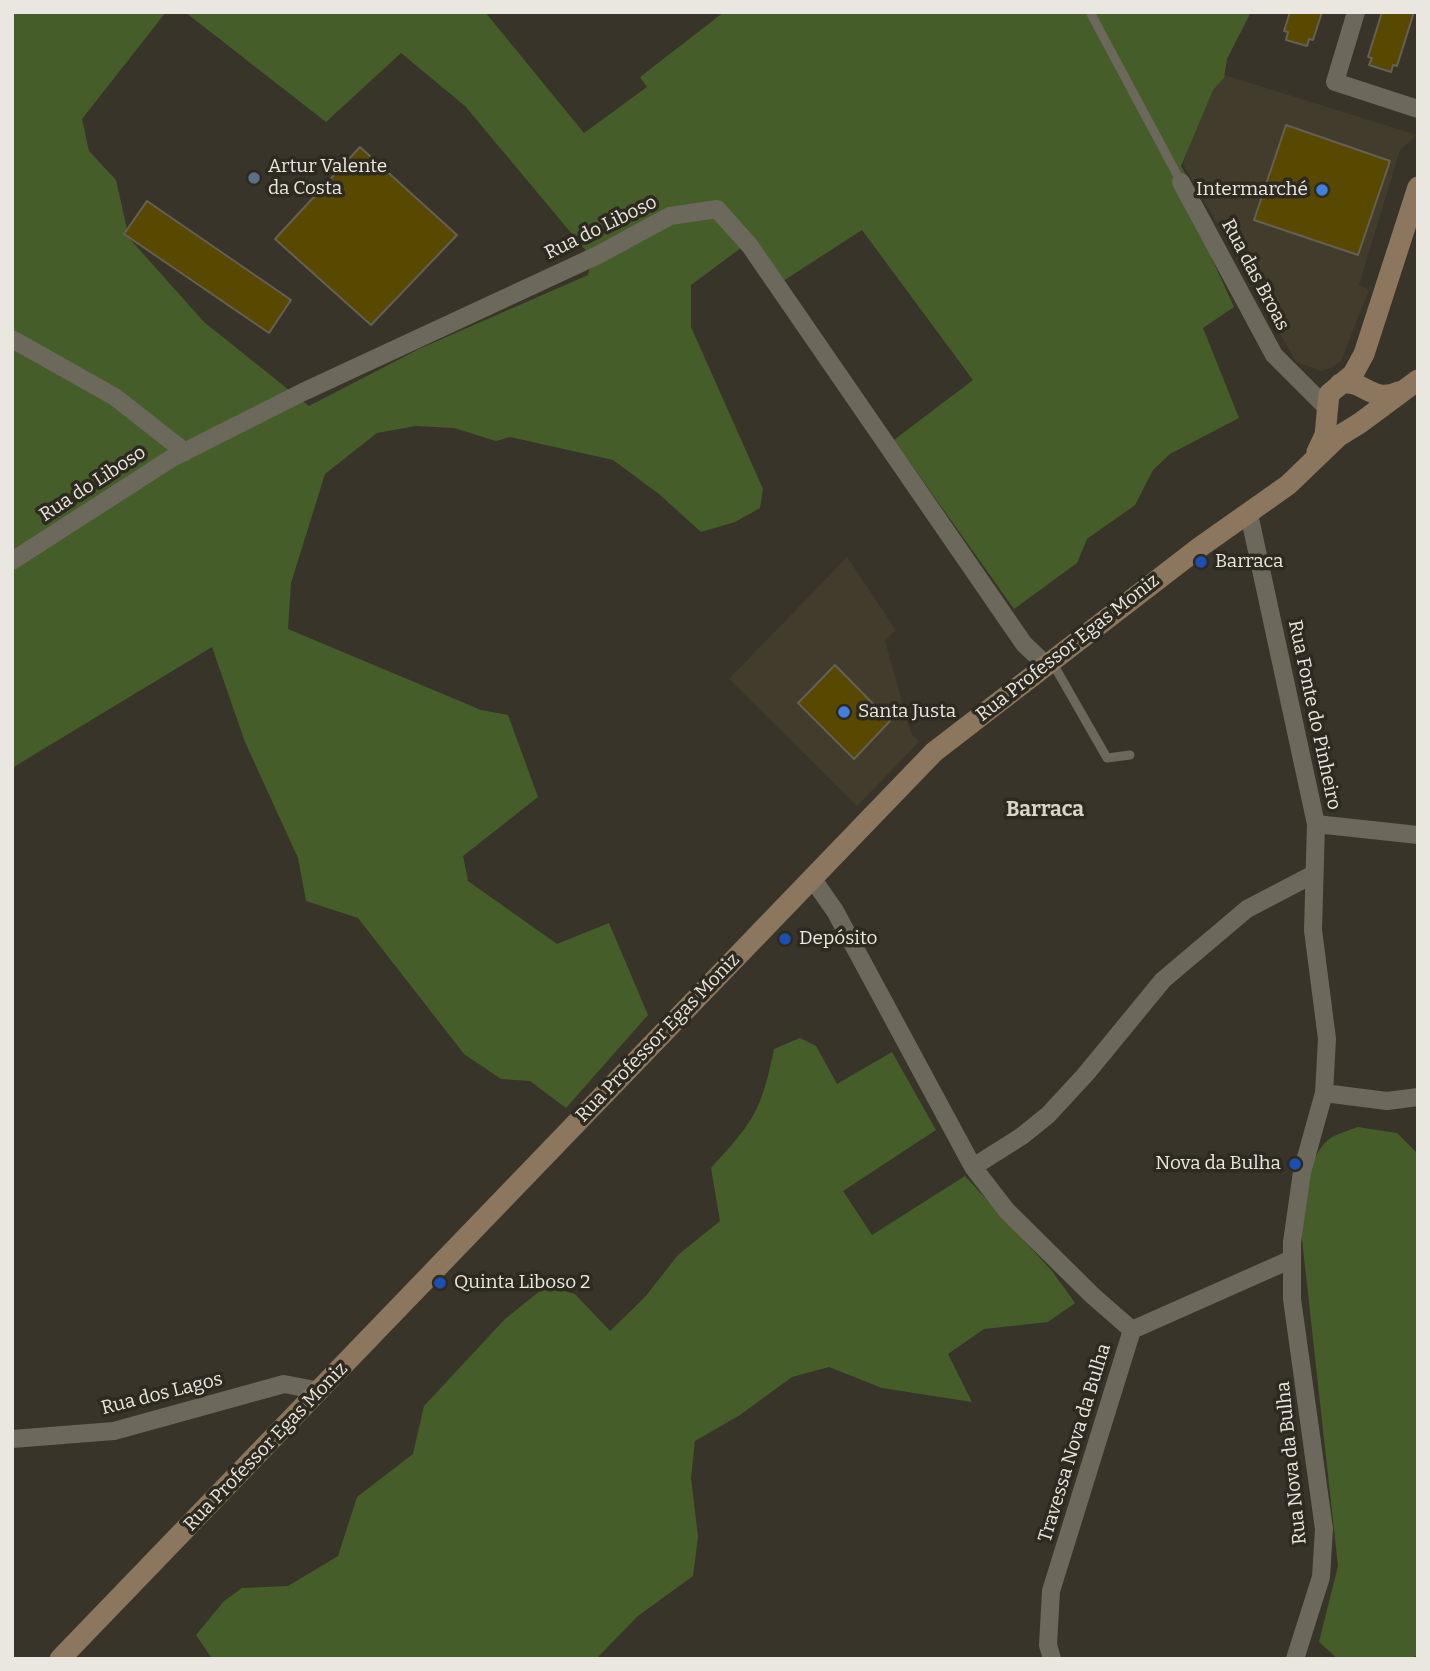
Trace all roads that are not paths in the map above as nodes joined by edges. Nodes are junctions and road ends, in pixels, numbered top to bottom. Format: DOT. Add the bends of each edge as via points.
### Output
graph roads {
  1 [pos="1090,12"];
  2 [pos="1356,12"];
  3 [pos="1418,108"];
  4 [pos="1181,182"];
  5 [pos="1418,187"];
  6 [pos="12,339"];
  7 [pos="1364,354"];
  8 [pos="1300,383"];
  9 [pos="1340,384"];
  10 [pos="1410,385"];
  11 [pos="1366,391"];
  12 [pos="1326,408"];
  13 [pos="1360,422"];
  14 [pos="185,452"];
  15 [pos="1304,471"];
  16 [pos="1248,514"];
  17 [pos="12,561"];
  18 [pos="1046,665"];
  19 [pos="1130,755"];
  20 [pos="1316,824"];
  21 [pos="1418,835"];
  22 [pos="1314,874"];
  23 [pos="812,878"];
  24 [pos="1324,1094"];
  25 [pos="1418,1097"];
  26 [pos="973,1167"];
  27 [pos="1292,1259"];
  28 [pos="1132,1330"];
  29 [pos="320,1391"];
  30 [pos="12,1439"];
  31 [pos="60,1659"];
  32 [pos="1052,1659"];
  33 [pos="1295,1659"];
  1 -- 4 [label="lane"];
  2 -- 3 [label="street" via="1335,82"];
  4 -- 8 [label="street, Rua das Broas" via="1274,355"];
  5 -- 7 [label="main road"];
  6 -- 14 [label="street" via="115,397"];
  7 -- 9 [label="main road" via="1353,374"];
  7 -- 11 [label="main road"];
  8 -- 9 [label="street"];
  8 -- 12 [label="street, Rua das Broas"];
  9 -- 11 [label="main road" via="1354,383"];
  9 -- 12 [label="main road" via="1329,394"];
  10 -- 11 [label="main road" via="1380,396"];
  10 -- 13 [label="main road, Rua Professor Egas Moniz"];
  11 -- 13 [label="main road" via="1371,404"];
  12 -- 13 [label="main road" via="1333,421"];
  12 -- 15 [label="main road, Rua Professor Egas Moniz" via="1325,435"];
  13 -- 15 [label="main road, Rua Professor Egas Moniz" via="1331,442"];
  14 -- 17 [label="street, Rua do Liboso"];
  14 -- 18 [label="street, Rua do Liboso" via="598,255 670,216 717,209 750,246 1024,644"];
  15 -- 16 [label="main road, Rua Professor Egas Moniz"];
  16 -- 18 [label="main road, Rua Professor Egas Moniz"];
  16 -- 20 [label="street, Rua Fonte do Pinheiro"];
  18 -- 19 [label="lane" via="1056,669 1107,758"];
  18 -- 23 [label="main road, Rua Professor Egas Moniz" via="934,751"];
  20 -- 21 [label="street"];
  20 -- 22 [label="street, Rua Fonte do Pinheiro"];
  22 -- 24 [label="street, Rua Fonte do Pinheiro" via="1313,930 1326,1039"];
  22 -- 26 [label="street" via="1247,909 1163,981 1048,1115"];
  23 -- 26 [label="street" via="835,911"];
  23 -- 29 [label="main road, Rua Professor Egas Moniz"];
  24 -- 25 [label="street" via="1387,1101"];
  24 -- 27 [label="street" via="1302,1172"];
  26 -- 28 [label="street" via="1007,1211"];
  27 -- 28 [label="street, Travessa Nova da Bulha"];
  27 -- 33 [label="street, Rua Nova da Bulha" via="1292,1299 1324,1529 1321,1577"];
  28 -- 32 [label="street, Travessa Nova da Bulha" via="1051,1591 1048,1645"];
  29 -- 30 [label="street, Rua dos Lagos" via="284,1384 114,1431"];
  29 -- 31 [label="main road, Rua Professor Egas Moniz"];
}
